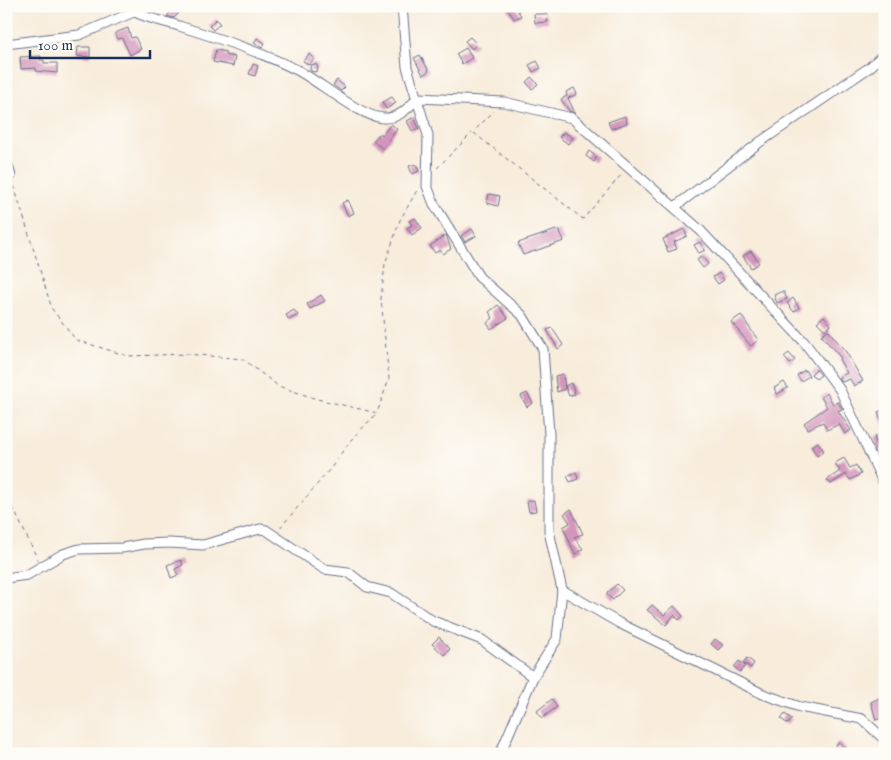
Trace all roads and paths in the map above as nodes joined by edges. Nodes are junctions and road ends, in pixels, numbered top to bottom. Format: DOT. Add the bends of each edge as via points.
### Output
graph roads {
  1 [pos="148,6"];
  2 [pos="402,6"];
  3 [pos="136,13"];
  4 [pos="6,44"];
  5 [pos="885,53"];
  6 [pos="418,98"];
  7 [pos="504,102"];
  8 [pos="474,132"];
  9 [pos="6,160"];
  10 [pos="628,167"];
  11 [pos="426,178"];
  12 [pos="9,179"];
  13 [pos="676,206"];
  14 [pos="377,412"];
  15 [pos="885,486"];
  16 [pos="6,493"];
  17 [pos="274,535"];
  18 [pos="41,567"];
  19 [pos="6,578"];
  20 [pos="562,590"];
  21 [pos="534,676"];
  22 [pos="885,740"];
  23 [pos="500,754"];
  1 -- 3 [label="street"];
  2 -- 6 [label="street" via="408,67"];
  3 -- 4 [label="street" via="79,36"];
  3 -- 6 [label="street" via="265,55 300,72 360,109 383,118 401,115"];
  5 -- 13 [label="street"];
  6 -- 7 [label="street"];
  6 -- 11 [label="street" via="428,135"];
  7 -- 8 [label="path"];
  7 -- 10 [label="street" via="572,118"];
  8 -- 10 [label="path" via="583,219"];
  8 -- 11 [label="path"];
  9 -- 12 [label="street"];
  10 -- 13 [label="street"];
  11 -- 14 [label="path" via="400,220 385,264 381,299 388,379"];
  11 -- 20 [label="street" via="434,204 479,277 522,315 543,349 549,434 549,531"];
  12 -- 14 [label="path" via="52,309 76,340 128,356 187,354 243,358 278,386 317,400"];
  13 -- 15 [label="street" via="826,367"];
  14 -- 17 [label="path" via="348,442"];
  16 -- 18 [label="path"];
  17 -- 18 [label="street" via="260,529 203,544 79,549"];
  17 -- 21 [label="street" via="324,569 348,572 367,587 390,593 433,621 482,640"];
  18 -- 19 [label="street" via="27,575"];
  20 -- 21 [label="street" via="557,639"];
  20 -- 22 [label="street" via="619,623 763,694 800,708 862,719"];
  21 -- 23 [label="street"];
}
